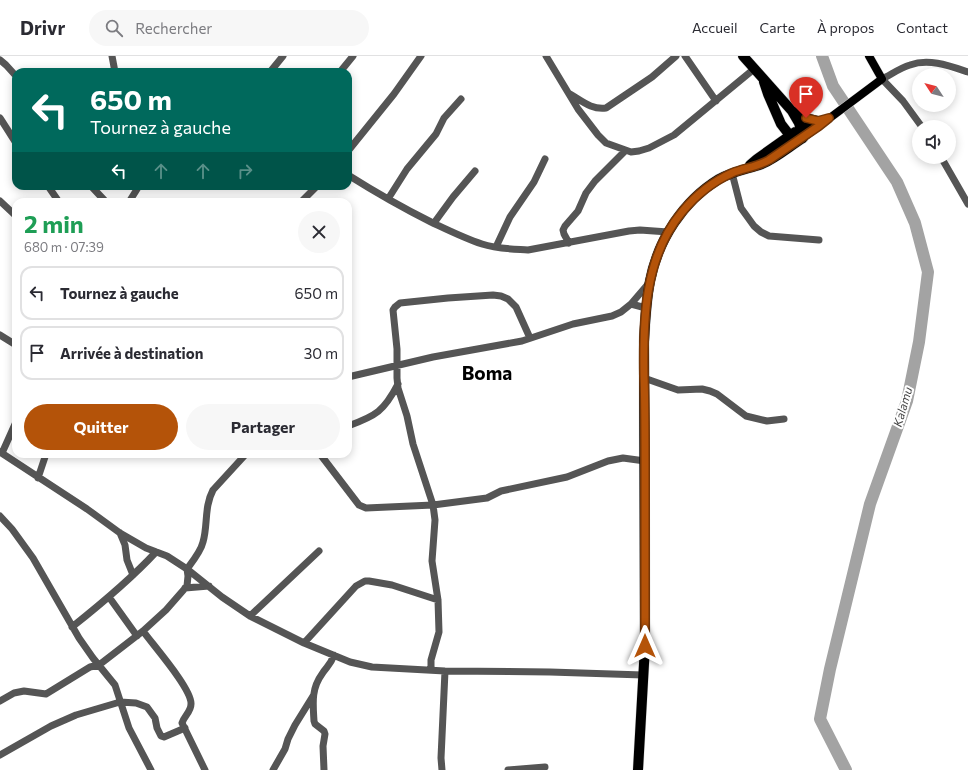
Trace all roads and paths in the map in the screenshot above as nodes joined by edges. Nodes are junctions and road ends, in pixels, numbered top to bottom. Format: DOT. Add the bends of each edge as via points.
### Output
graph roads {
  1 [pos="112,56"];
  2 [pos="283,56"];
  3 [pos="353,56"];
  4 [pos="421,56"];
  5 [pos="546,56"];
  6 [pos="676,56"];
  7 [pos="685,56"];
  8 [pos="743,56"];
  9 [pos="869,56"];
  10 [pos="920,59"];
  11 [pos="0,60"];
  12 [pos="114,68"];
  13 [pos="273,68"];
  14 [pos="343,68"];
  15 [pos="754,69"];
  16 [pos="12,72"];
  17 [pos="968,72"];
  18 [pos="882,79"];
  19 [pos="763,80"];
  20 [pos="569,94"];
  21 [pos="461,99"];
  22 [pos="716,101"];
  23 [pos="792,111"];
  24 [pos="831,116"];
  25 [pos="0,118"];
  26 [pos="917,120"];
  27 [pos="818,121"];
  28 [pos="782,124"];
  29 [pos="797,136"];
  30 [pos="12,137"];
  31 [pos="352,146"];
  32 [pos="776,146"];
  33 [pos="626,151"];
  34 [pos="546,159"];
  35 [pos="945,164"];
  36 [pos="748,168"];
  37 [pos="475,171"];
  38 [pos="732,173"];
  39 [pos="352,177"];
  40 [pos="95,190"];
  41 [pos="312,190"];
  42 [pos="102,198"];
  43 [pos="305,198"];
  44 [pos="388,199"];
  45 [pos="0,201"];
  46 [pos="968,204"];
  47 [pos="12,212"];
  48 [pos="434,223"];
  49 [pos="668,232"];
  50 [pos="819,240"];
  51 [pos="569,243"];
  52 [pos="496,247"];
  53 [pos="649,283"];
  54 [pos="631,304"];
  55 [pos="646,308"];
  56 [pos="0,335"];
  57 [pos="530,338"];
  58 [pos="12,342"];
  59 [pos="398,366"];
  60 [pos="352,376"];
  61 [pos="644,378"];
  62 [pos="398,384"];
  63 [pos="784,419"];
  64 [pos="352,425"];
  65 [pos="12,430"];
  66 [pos="1,453"];
  67 [pos="45,458"];
  68 [pos="242,458"];
  69 [pos="323,458"];
  70 [pos="645,461"];
  71 [pos="38,478"];
  72 [pos="433,505"];
  73 [pos="0,516"];
  74 [pos="120,533"];
  75 [pos="319,551"];
  76 [pos="156,552"];
  77 [pos="187,569"];
  78 [pos="133,575"];
  79 [pos="209,586"];
  80 [pos="185,588"];
  81 [pos="109,597"];
  82 [pos="438,600"];
  83 [pos="250,616"];
  84 [pos="72,627"];
  85 [pos="140,633"];
  86 [pos="304,643"];
  87 [pos="334,655"];
  88 [pos="98,665"];
  89 [pos="431,670"];
  90 [pos="445,671"];
  91 [pos="643,675"];
  92 [pos="313,696"];
  93 [pos="0,701"];
  94 [pos="120,702"];
  95 [pos="185,728"];
  96 [pos="0,755"];
  97 [pos="545,766"];
  98 [pos="151,770"];
  99 [pos="205,770"];
  100 [pos="273,770"];
  101 [pos="324,770"];
  102 [pos="442,770"];
  103 [pos="508,770"];
  104 [pos="638,770"];
  1 -- 12 [label="street"];
  2 -- 13 [label="street"];
  3 -- 14 [label="street"];
  4 -- 31 [label="street"];
  5 -- 20 [label="street"];
  6 -- 20 [label="street" via="652,77 606,108 592,107"];
  7 -- 22 [label="street"];
  8 -- 15 [label="highway"];
  9 -- 18 [label="main road"];
  10 -- 17 [label="street"];
  10 -- 18 [label="street"];
  11 -- 16 [label="street"];
  15 -- 19 [label="highway"];
  15 -- 22 [label="street"];
  18 -- 24 [label="main road"];
  18 -- 26 [label="street"];
  19 -- 23 [label="highway"];
  19 -- 28 [label="highway"];
  20 -- 33 [label="street" via="598,135 606,142"];
  21 -- 44 [label="street" via="444,118 436,134 407,169"];
  22 -- 33 [label="street" via="662,142 638,151"];
  23 -- 27 [label="highway"];
  23 -- 29 [label="highway"];
  24 -- 27 [label="main road"];
  24 -- 29 [label="main road"];
  25 -- 30 [label="street"];
  27 -- 29 [label="main road"];
  28 -- 29 [label="highway"];
  28 -- 32 [label="highway"];
  29 -- 32 [label="highway"];
  29 -- 36 [label="highway" via="762,164"];
  32 -- 36 [label="highway"];
  33 -- 51 [label="street" via="595,181 578,211 565,226 563,230"];
  34 -- 52 [label="street" via="510,218"];
  35 -- 46 [label="street"];
  36 -- 38 [label="highway"];
  37 -- 48 [label="street"];
  38 -- 49 [label="highway" via="706,188 682,212"];
  38 -- 50 [label="street" via="741,208 754,226 769,236"];
  39 -- 44 [label="street"];
  40 -- 42 [label="street"];
  41 -- 43 [label="street"];
  44 -- 48 [label="street"];
  45 -- 47 [label="street"];
  48 -- 52 [label="street" via="466,238"];
  49 -- 51 [label="street" via="629,231"];
  49 -- 53 [label="highway"];
  51 -- 52 [label="street" via="528,250"];
  53 -- 54 [label="street"];
  53 -- 55 [label="highway"];
  54 -- 55 [label="street"];
  54 -- 57 [label="street" via="612,316 573,324"];
  55 -- 61 [label="highway"];
  56 -- 58 [label="street"];
  57 -- 59 [label="street"];
  57 -- 59 [label="street" via="516,307 501,296 400,303 394,306 393,310"];
  59 -- 60 [label="street"];
  59 -- 62 [label="street"];
  61 -- 63 [label="street" via="678,390 710,391 746,416 767,421"];
  61 -- 70 [label="highway"];
  62 -- 64 [label="street" via="389,401 375,415"];
  62 -- 72 [label="street" via="413,444"];
  65 -- 66 [label="street"];
  66 -- 71 [label="street"];
  67 -- 71 [label="street"];
  68 -- 77 [label="street" via="209,497 203,542"];
  69 -- 72 [label="street" via="362,507"];
  70 -- 72 [label="street" via="623,458 599,464 567,477 501,491 487,498"];
  70 -- 91 [label="highway"];
  71 -- 74 [label="street" via="88,509"];
  72 -- 82 [label="street" via="436,520 432,561"];
  73 -- 84 [label="street" via="33,558"];
  74 -- 76 [label="street"];
  74 -- 78 [label="street"];
  75 -- 83 [label="street"];
  76 -- 77 [label="street"];
  76 -- 78 [label="street"];
  77 -- 79 [label="street"];
  77 -- 80 [label="street" via="188,580"];
  78 -- 81 [label="street"];
  79 -- 80 [label="street"];
  79 -- 83 [label="street"];
  80 -- 85 [label="street" via="166,610"];
  81 -- 84 [label="street"];
  81 -- 85 [label="street"];
  82 -- 86 [label="street" via="365,581 356,586"];
  82 -- 89 [label="street" via="439,632 430,660"];
  83 -- 86 [label="street"];
  84 -- 88 [label="street"];
  85 -- 88 [label="street"];
  85 -- 95 [label="street" via="176,674 191,697 190,709 182,722"];
  86 -- 87 [label="street"];
  87 -- 89 [label="street" via="372,667"];
  87 -- 92 [label="street"];
  88 -- 93 [label="street" via="90,667 46,694 24,691"];
  88 -- 94 [label="street" via="115,685"];
  89 -- 90 [label="street"];
  90 -- 91 [label="street"];
  90 -- 102 [label="street"];
  91 -- 104 [label="highway"];
  92 -- 100 [label="street" via="295,725"];
  92 -- 101 [label="street" via="314,721 325,734"];
  94 -- 95 [label="street" via="147,707 155,718 161,736"];
  94 -- 96 [label="street" via="76,715 51,726"];
  94 -- 98 [label="street" via="129,728"];
  95 -- 99 [label="street"];
  97 -- 103 [label="street"];
}
